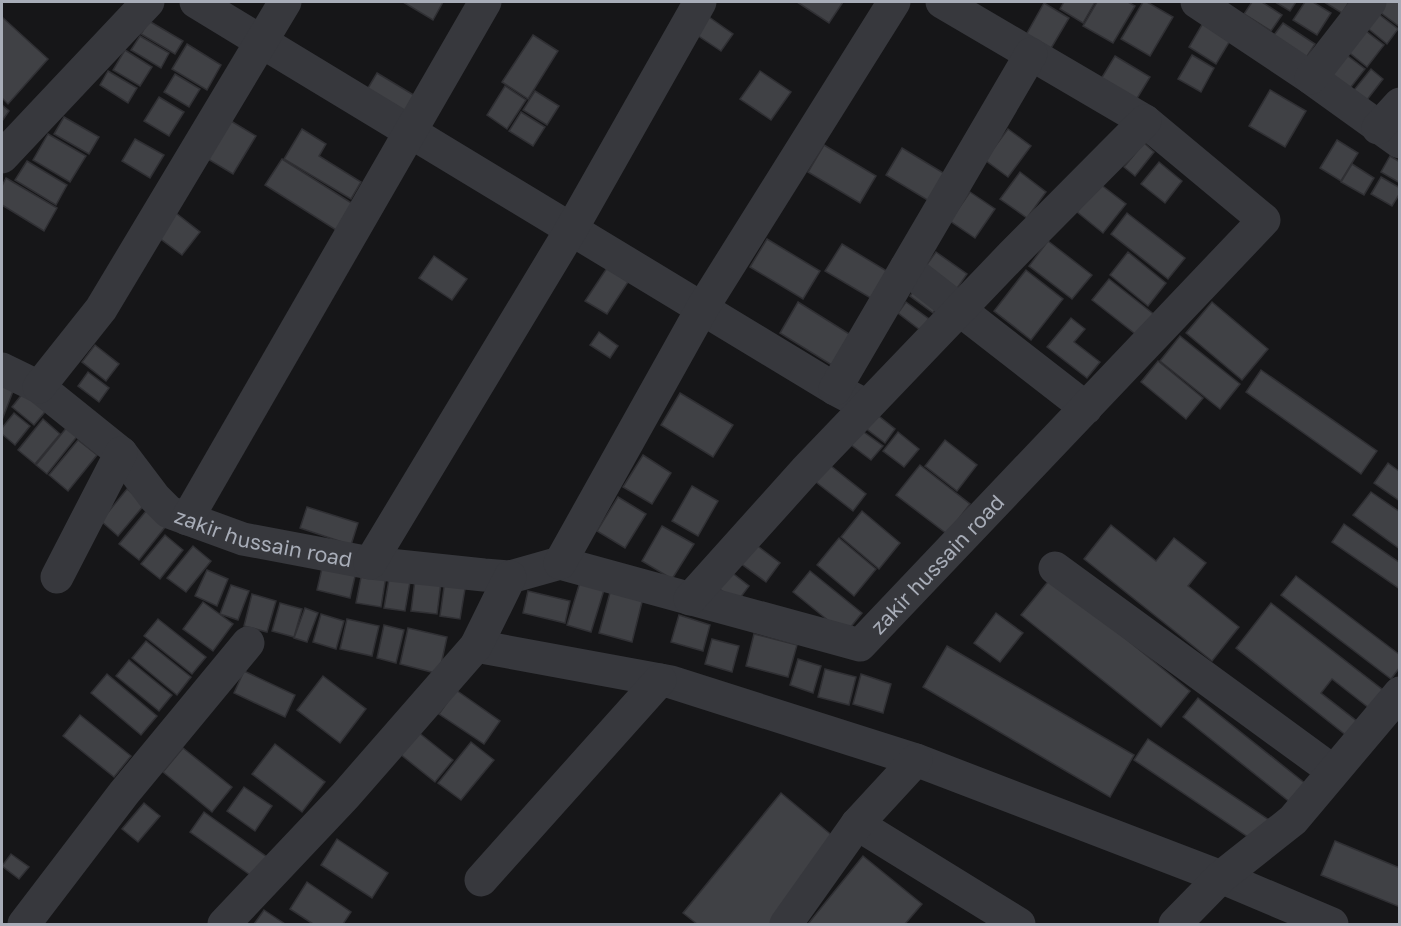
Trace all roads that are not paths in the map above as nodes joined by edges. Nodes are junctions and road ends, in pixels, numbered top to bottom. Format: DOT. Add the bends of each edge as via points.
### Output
graph roads {
  1 [pos="148,2"];
  2 [pos="196,2"];
  3 [pos="285,2"];
  4 [pos="485,2"];
  5 [pos="700,2"];
  6 [pos="894,2"];
  7 [pos="942,2"];
  8 [pos="1370,2"];
  9 [pos="1209,5"];
  10 [pos="262,41"];
  11 [pos="1031,54"];
  12 [pos="1311,78"];
  13 [pos="1400,104"];
  14 [pos="1145,121"];
  15 [pos="410,131"];
  16 [pos="1389,135"];
  17 [pos="2,157"];
  18 [pos="572,228"];
  19 [pos="906,268"];
  20 [pos="703,308"];
  21 [pos="959,310"];
  22 [pos="2,369"];
  23 [pos="39,387"];
  24 [pos="836,389"];
  25 [pos="867,406"];
  26 [pos="1086,408"];
  27 [pos="121,453"];
  28 [pos="187,519"];
  29 [pos="370,563"];
  30 [pos="560,563"];
  31 [pos="1054,568"];
  32 [pos="57,577"];
  33 [pos="510,577"];
  34 [pos="690,599"];
  35 [pos="248,643"];
  36 [pos="476,646"];
  37 [pos="660,680"];
  38 [pos="1400,693"];
  39 [pos="916,760"];
  40 [pos="1334,771"];
  41 [pos="857,824"];
  42 [pos="1221,876"];
  43 [pos="481,880"];
  44 [pos="24,924"];
  45 [pos="224,924"];
  46 [pos="786,924"];
  47 [pos="1019,924"];
  48 [pos="1175,924"];
  49 [pos="1332,924"];
  1 -- 17 [label="street"];
  2 -- 10 [label="street"];
  3 -- 10 [label="street"];
  4 -- 15 [label="street"];
  5 -- 18 [label="street"];
  6 -- 20 [label="street"];
  7 -- 11 [label="street"];
  8 -- 12 [label="street"];
  9 -- 12 [label="street"];
  10 -- 15 [label="street"];
  10 -- 23 [label="street" via="101,309"];
  11 -- 14 [label="street"];
  11 -- 19 [label="street"];
  12 -- 16 [label="street"];
  13 -- 16 [label="street"];
  14 -- 21 [label="street"];
  14 -- 26 [label="street, zakir hussain road" via="1264,220"];
  15 -- 18 [label="street"];
  15 -- 28 [label="street"];
  18 -- 20 [label="street"];
  18 -- 29 [label="street"];
  19 -- 21 [label="street"];
  19 -- 24 [label="street"];
  20 -- 24 [label="street"];
  20 -- 30 [label="street"];
  21 -- 25 [label="street"];
  21 -- 26 [label="street"];
  22 -- 23 [label="street, zakir hussain road"];
  23 -- 27 [label="street, zakir hussain road"];
  24 -- 25 [label="street"];
  25 -- 34 [label="street"];
  26 -- 34 [label="street, zakir hussain road" via="860,645"];
  27 -- 28 [label="street, zakir hussain road" via="162,505"];
  27 -- 32 [label="street"];
  28 -- 29 [label="street, zakir hussain road" via="243,539"];
  29 -- 33 [label="street, zakir hussain road"];
  30 -- 33 [label="street, zakir hussain road"];
  30 -- 34 [label="street, zakir hussain road"];
  31 -- 40 [label="street"];
  33 -- 36 [label="street"];
  35 -- 44 [label="street" via="124,793"];
  36 -- 37 [label="street"];
  36 -- 45 [label="street" via="345,796"];
  37 -- 39 [label="street"];
  37 -- 43 [label="street"];
  38 -- 40 [label="street"];
  39 -- 41 [label="street"];
  39 -- 42 [label="street"];
  40 -- 42 [label="street" via="1293,820"];
  41 -- 46 [label="street"];
  41 -- 47 [label="street"];
  42 -- 48 [label="street"];
  42 -- 49 [label="street"];
}
